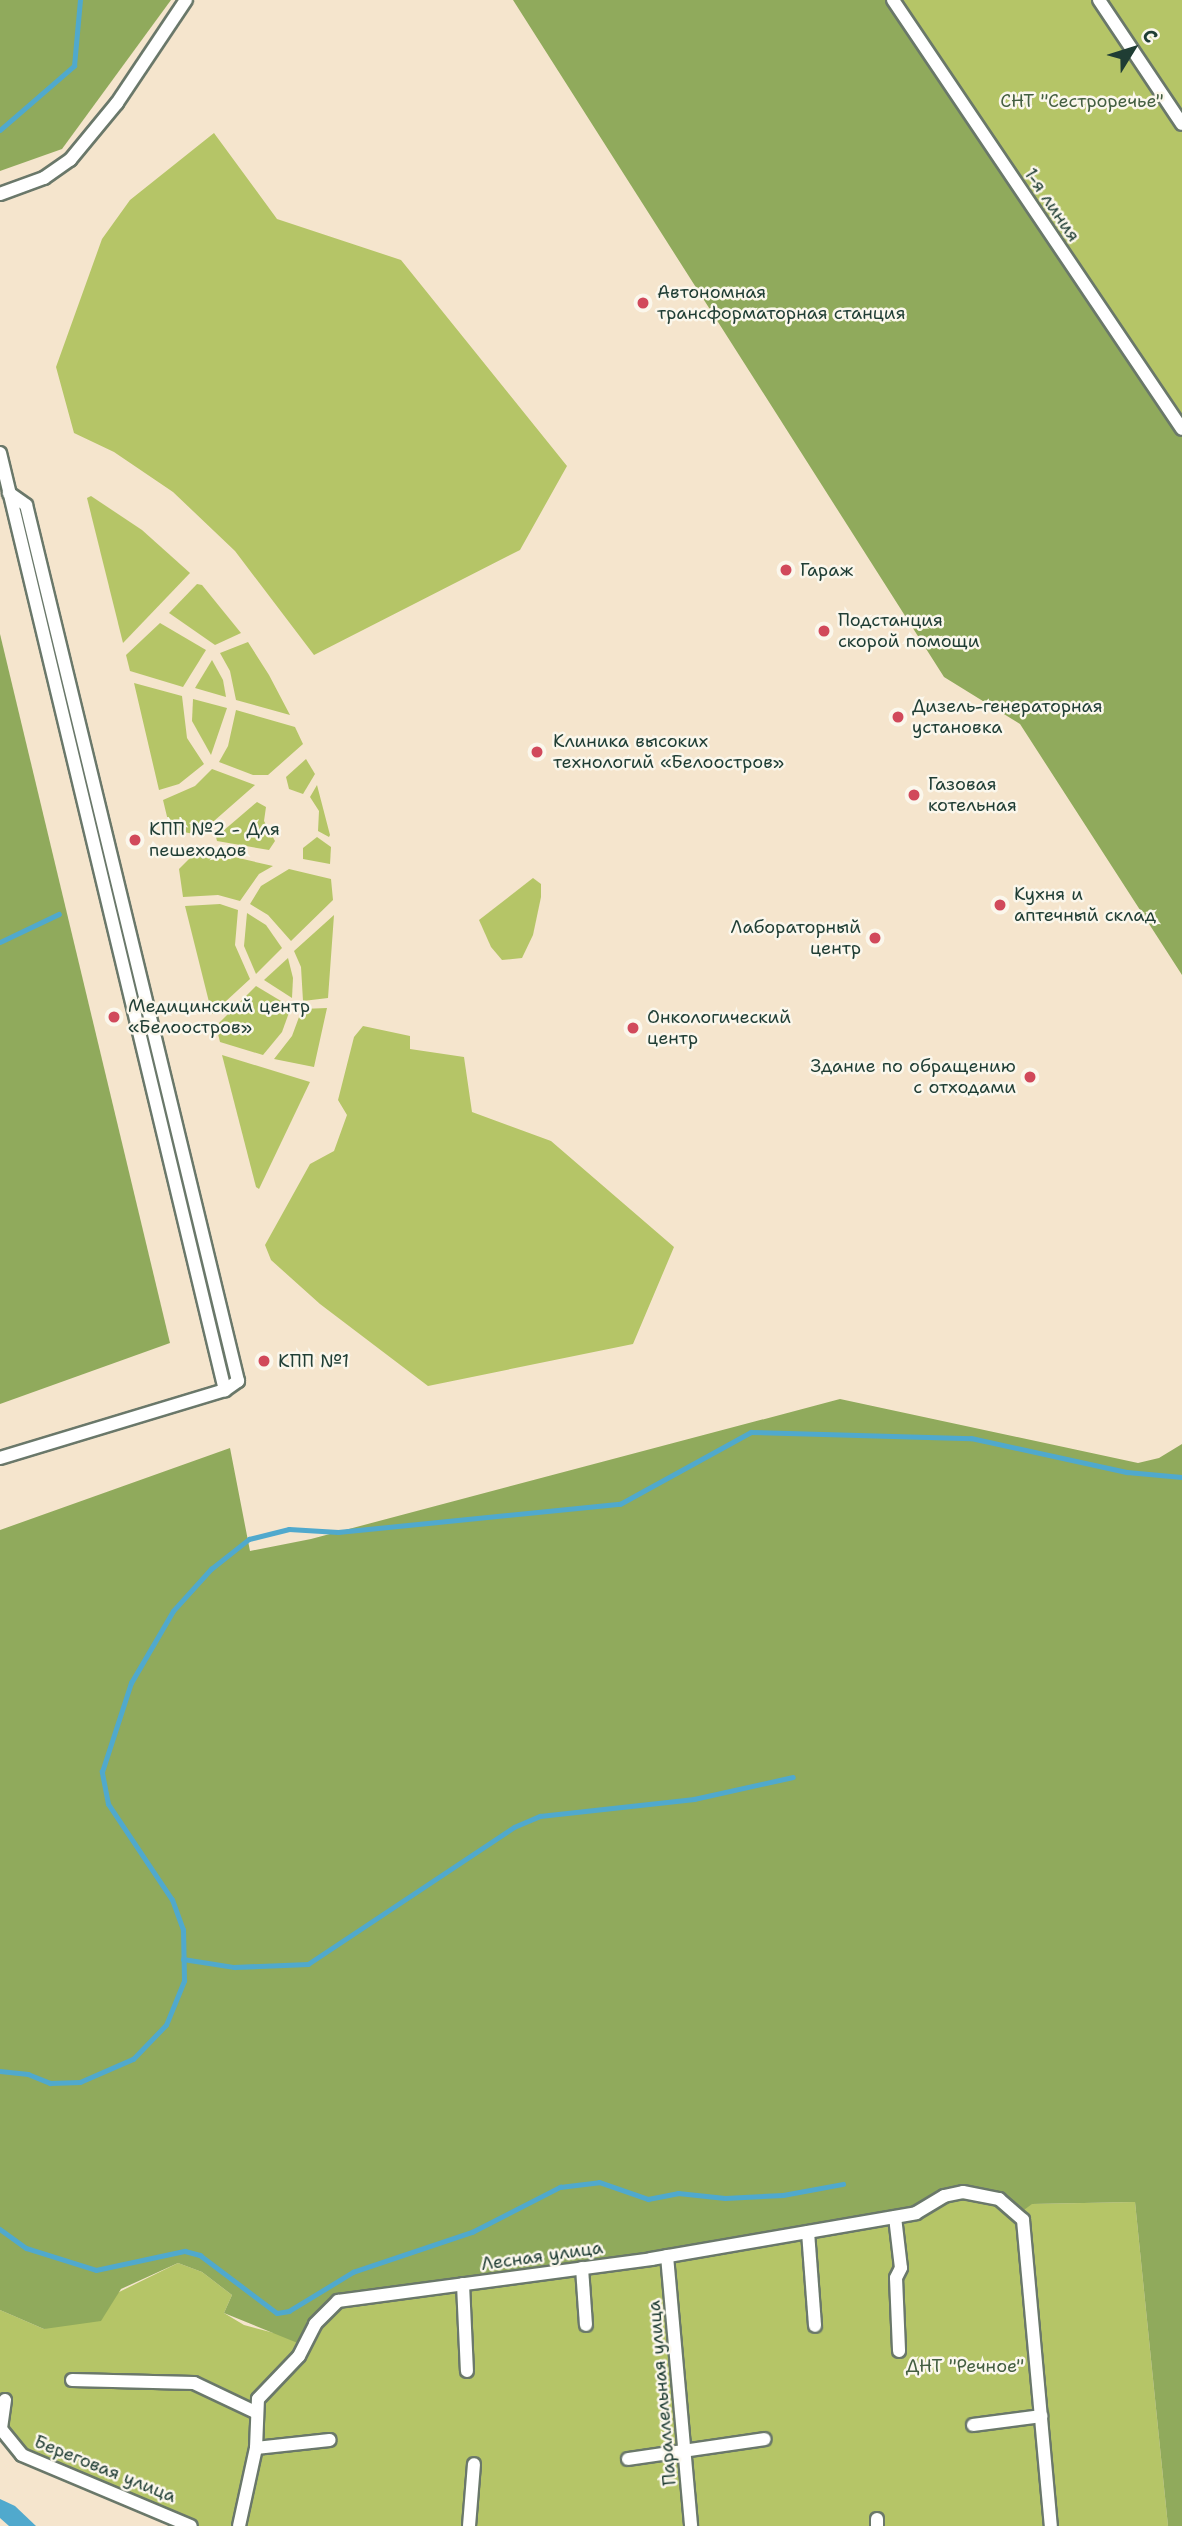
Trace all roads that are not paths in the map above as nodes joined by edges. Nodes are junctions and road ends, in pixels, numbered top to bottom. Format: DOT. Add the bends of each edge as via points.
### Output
graph roads {
  1 [pos="186,0"];
  2 [pos="893,0"];
  3 [pos="1099,0"];
  4 [pos="1182,124"];
  5 [pos="0,194"];
  6 [pos="1182,429"];
  7 [pos="0,453"];
  8 [pos="0,1458"];
  9 [pos="895,2217"];
  10 [pos="808,2232"];
  11 [pos="667,2256"];
  12 [pos="582,2268"];
  13 [pos="463,2284"];
  14 [pos="586,2325"];
  15 [pos="815,2326"];
  16 [pos="899,2351"];
  17 [pos="467,2371"];
  18 [pos="72,2380"];
  19 [pos="5,2400"];
  20 [pos="255,2412"];
  21 [pos="1041,2416"];
  22 [pos="974,2425"];
  23 [pos="765,2439"];
  24 [pos="330,2440"];
  25 [pos="256,2448"];
  26 [pos="685,2449"];
  27 [pos="628,2459"];
  28 [pos="474,2464"];
  29 [pos="191,2526"];
  30 [pos="239,2526"];
  31 [pos="469,2526"];
  32 [pos="691,2526"];
  33 [pos="1051,2526"];
  1 -- 5 [label="street" via="117,103 70,160 44,178"];
  2 -- 6 [label="street, 1-я линия"];
  3 -- 4 [label="street"];
  7 -- 8 [label="street" via="9,493 26,505 238,1381 225,1390"];
  9 -- 10 [label="street, Лесная улица"];
  9 -- 16 [label="street" via="901,2268 896,2278"];
  9 -- 21 [label="street, Лесная улица" via="963,2192 999,2199 1023,2220"];
  10 -- 11 [label="street, Лесная улица"];
  10 -- 15 [label="street"];
  11 -- 12 [label="street, Лесная улица"];
  11 -- 26 [label="street, Параллельная улица"];
  12 -- 13 [label="street, Лесная улица"];
  12 -- 14 [label="street"];
  13 -- 17 [label="street"];
  13 -- 20 [label="street, Лесная улица" via="338,2301 315,2324 299,2356 266,2388"];
  18 -- 20 [label="street" via="194,2383"];
  19 -- 29 [label="street, Береговая улица" via="1,2428 22,2455"];
  20 -- 25 [label="street"];
  21 -- 22 [label="street"];
  21 -- 33 [label="street"];
  23 -- 26 [label="street"];
  24 -- 25 [label="street"];
  25 -- 30 [label="street"];
  26 -- 27 [label="street"];
  26 -- 32 [label="street, Параллельная улица"];
  28 -- 31 [label="street"];
}
